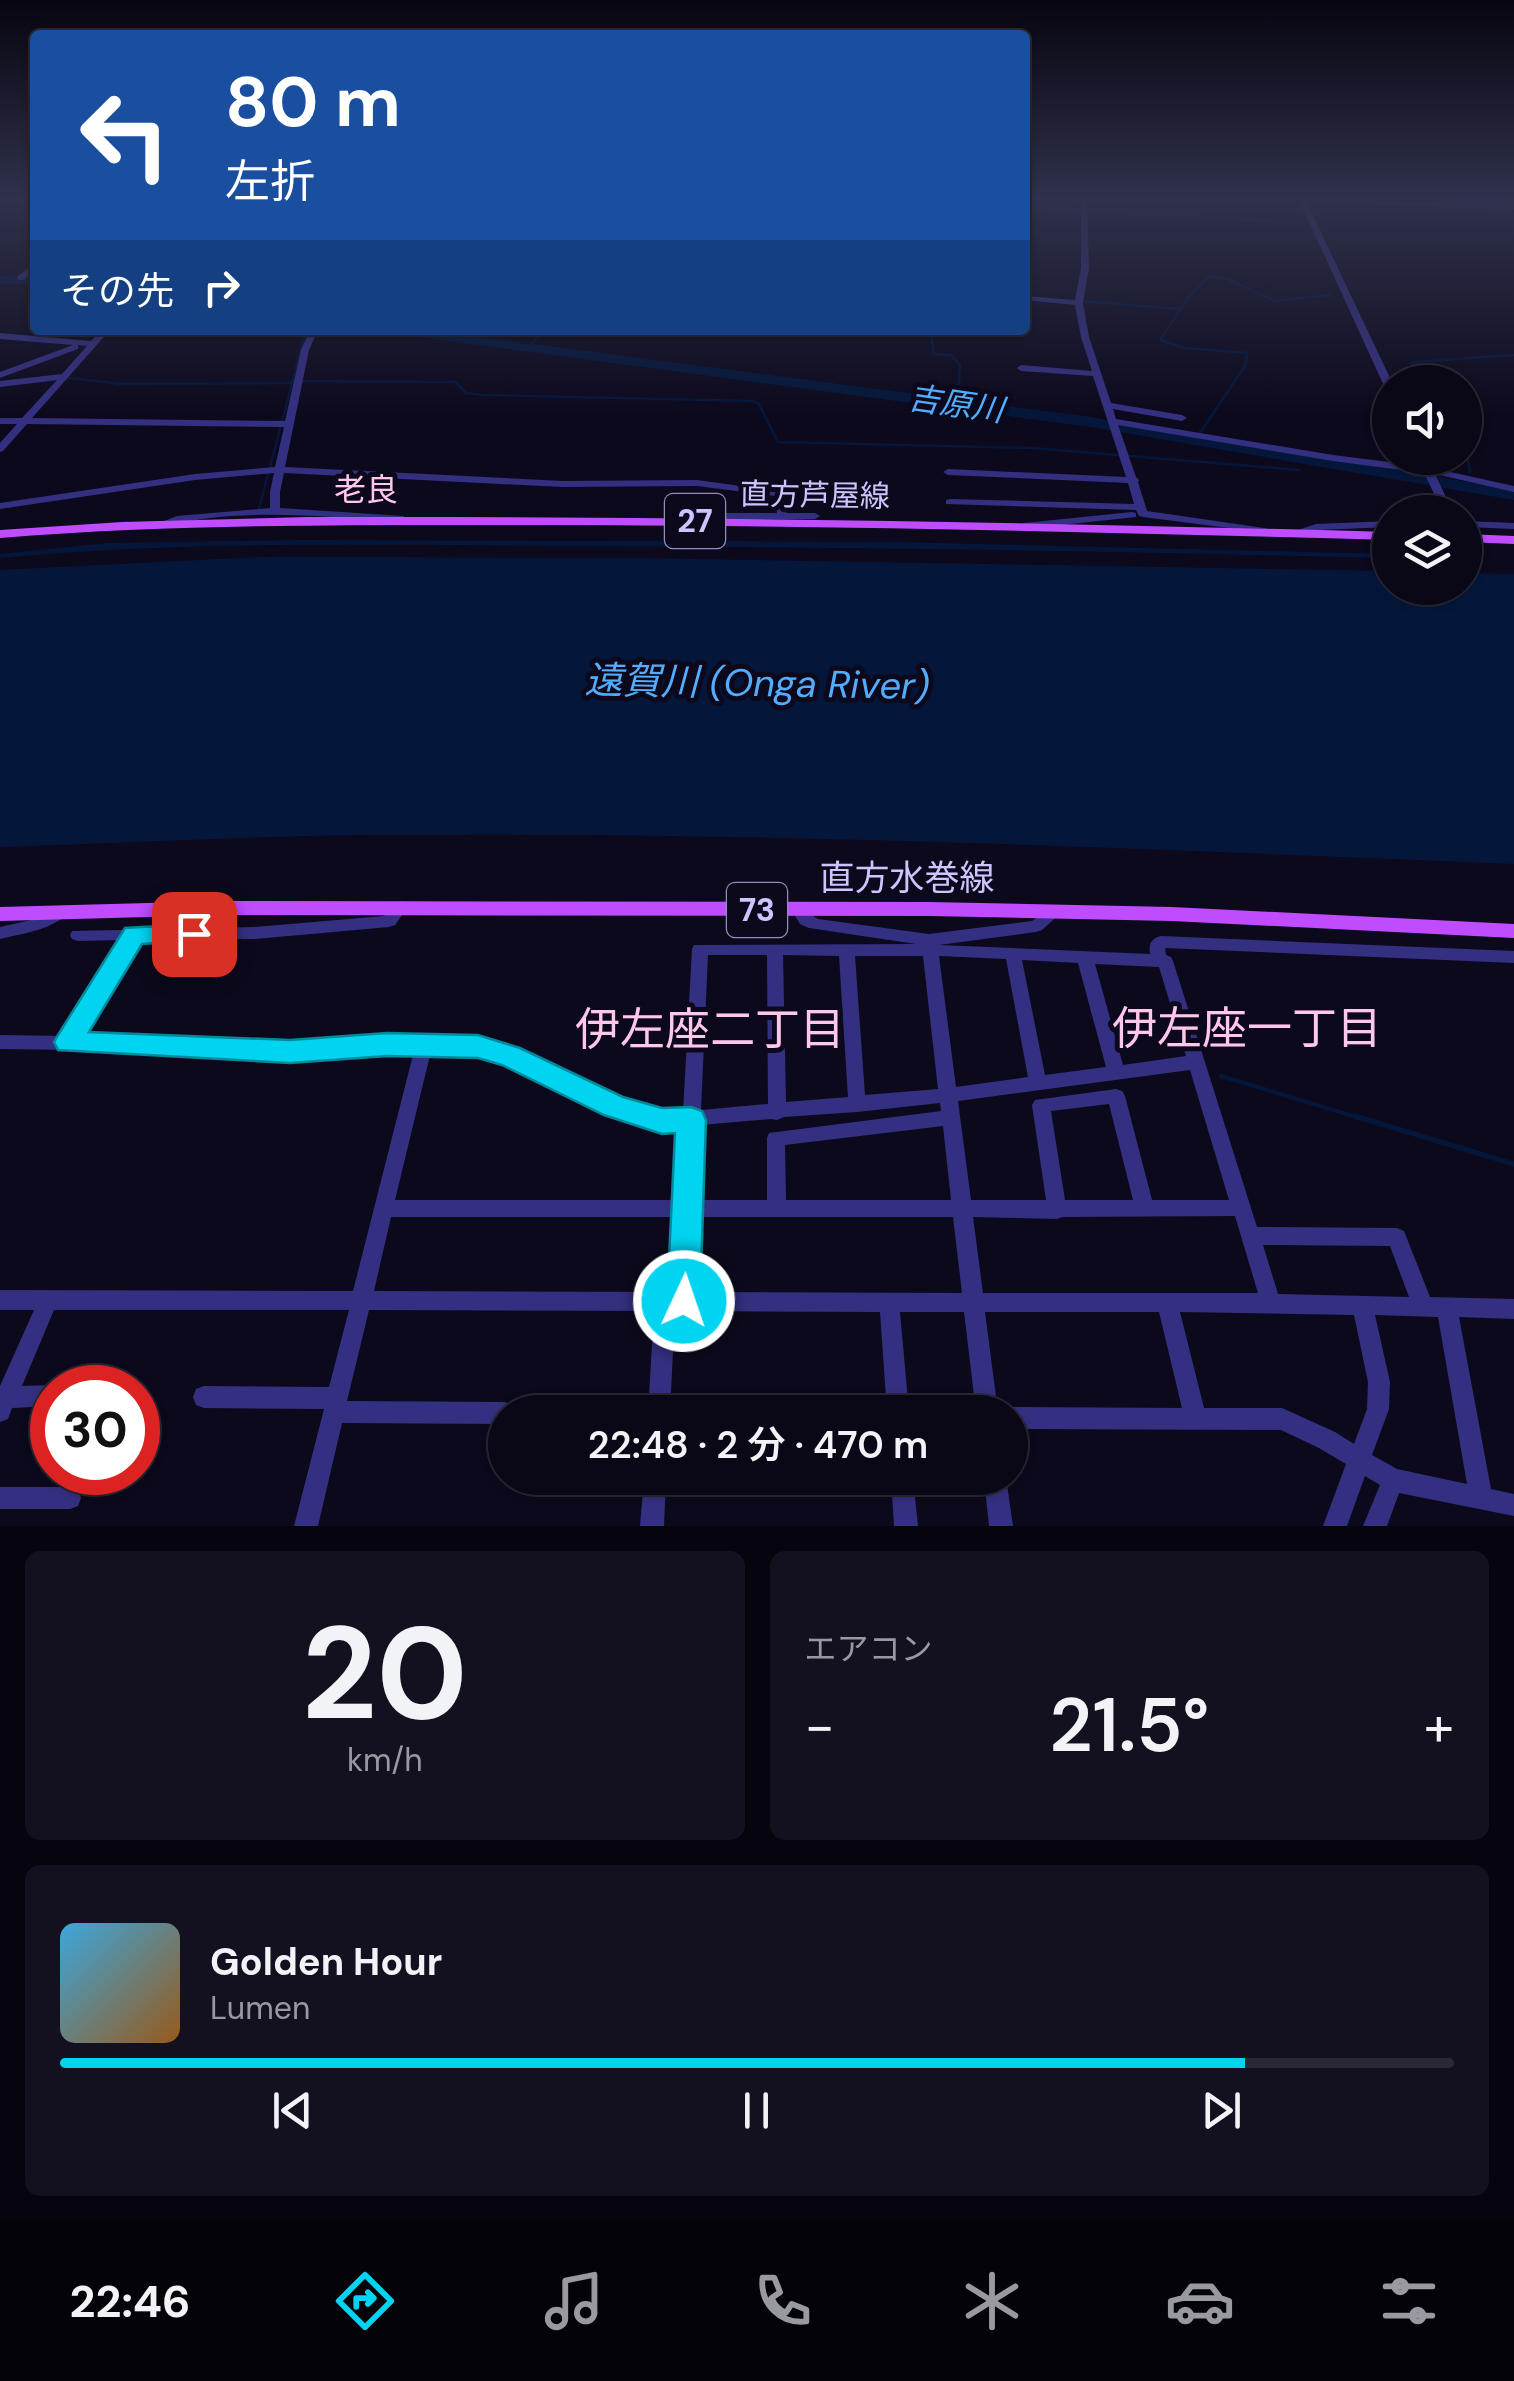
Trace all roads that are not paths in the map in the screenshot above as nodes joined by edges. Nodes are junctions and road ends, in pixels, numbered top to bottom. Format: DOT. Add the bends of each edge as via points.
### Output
graph roads {
  1 [pos="30,271"];
  2 [pos="1084,271"];
  3 [pos="1335,271"];
  4 [pos="22,278"];
  5 [pos="1030,298"];
  6 [pos="1079,302"];
  7 [pos="101,335"];
  8 [pos="312,335"];
  9 [pos="0,336"];
  10 [pos="93,344"];
  11 [pos="80,345"];
  12 [pos="1379,365"];
  13 [pos="1021,368"];
  14 [pos="1098,374"];
  15 [pos="0,376"];
  16 [pos="62,379"];
  17 [pos="0,384"];
  18 [pos="1109,405"];
  19 [pos="0,421"];
  20 [pos="23,421"];
  21 [pos="1114,421"];
  22 [pos="291,424"];
  23 [pos="1176,431"];
  24 [pos="0,449"];
  25 [pos="279,470"];
  26 [pos="948,472"];
  27 [pos="1432,477"];
  28 [pos="1134,480"];
  29 [pos="1514,490"];
  30 [pos="1440,495"];
  31 [pos="950,502"];
  32 [pos="0,506"];
  33 [pos="1142,510"];
  34 [pos="275,511"];
  35 [pos="782,514"];
  36 [pos="815,516"];
  37 [pos="409,521"];
  38 [pos="714,521"];
  39 [pos="159,525"];
  40 [pos="1372,525"];
  41 [pos="1024,526"];
  42 [pos="1514,526"];
  43 [pos="1482,529"];
  44 [pos="1273,533"];
  45 [pos="0,534"];
  46 [pos="1291,534"];
  47 [pos="1482,534"];
  48 [pos="1372,536"];
  49 [pos="1514,540"];
  50 [pos="400,907"];
  51 [pos="800,911"];
  52 [pos="63,912"];
  53 [pos="1054,912"];
  54 [pos="0,914"];
  55 [pos="1514,931"];
  56 [pos="0,933"];
  57 [pos="134,934"];
  58 [pos="78,935"];
  59 [pos="929,945"];
  60 [pos="775,949"];
  61 [pos="847,951"];
  62 [pos="1013,954"];
  63 [pos="1085,957"];
  64 [pos="1514,957"];
  65 [pos="1158,960"];
  66 [pos="0,1042"];
  67 [pos="68,1042"];
  68 [pos="424,1044"];
  69 [pos="1196,1062"];
  70 [pos="1116,1073"];
  71 [pos="1038,1083"];
  72 [pos="948,1096"];
  73 [pos="857,1104"];
  74 [pos="776,1113"];
  75 [pos="950,1117"];
  76 [pos="691,1120"];
  77 [pos="1240,1208"];
  78 [pos="384,1209"];
  79 [pos="689,1209"];
  80 [pos="776,1210"];
  81 [pos="962,1210"];
  82 [pos="1058,1210"];
  83 [pos="1145,1210"];
  84 [pos="1249,1236"];
  85 [pos="0,1300"];
  86 [pos="48,1300"];
  87 [pos="674,1301"];
  88 [pos="361,1302"];
  89 [pos="890,1302"];
  90 [pos="974,1302"];
  91 [pos="1167,1303"];
  92 [pos="1271,1304"];
  93 [pos="1362,1305"];
  94 [pos="1423,1306"];
  95 [pos="1447,1307"];
  96 [pos="1514,1309"];
  97 [pos="661,1395"];
  98 [pos="897,1395"];
  99 [pos="985,1395"];
  100 [pos="204,1398"];
  101 [pos="30,1400"];
  102 [pos="3,1404"];
  103 [pos="336,1405"];
  104 [pos="488,1412"];
  105 [pos="1195,1417"];
  106 [pos="1028,1418"];
  107 [pos="1359,1461"];
  108 [pos="1393,1480"];
  109 [pos="654,1495"];
  110 [pos="903,1495"];
  111 [pos="997,1495"];
  112 [pos="0,1498"];
  113 [pos="70,1498"];
  114 [pos="1481,1498"];
  115 [pos="1514,1504"];
  116 [pos="306,1526"];
  117 [pos="652,1526"];
  118 [pos="906,1526"];
  119 [pos="1001,1526"];
  120 [pos="1334,1526"];
  121 [pos="1375,1526"];
  1 -- 4 [label="street"];
  2 -- 6 [label="street"];
  3 -- 12 [label="street"];
  5 -- 6 [label="street"];
  6 -- 14 [label="street"];
  7 -- 10 [label="street"];
  8 -- 22 [label="street"];
  9 -- 11 [label="street"];
  10 -- 11 [label="street"];
  10 -- 16 [label="street"];
  11 -- 15 [label="street"];
  13 -- 14 [label="street"];
  14 -- 18 [label="street"];
  16 -- 17 [label="street"];
  16 -- 20 [label="street"];
  18 -- 21 [label="street"];
  18 -- 23 [label="street" via="1183,417"];
  19 -- 20 [label="street"];
  20 -- 22 [label="street"];
  20 -- 24 [label="street"];
  21 -- 23 [label="street"];
  21 -- 28 [label="street"];
  22 -- 25 [label="street"];
  23 -- 27 [label="street"];
  25 -- 32 [label="street"];
  25 -- 34 [label="street"];
  25 -- 35 [label="street" via="562,484 696,483 780,494"];
  26 -- 28 [label="street"];
  27 -- 29 [label="street"];
  27 -- 30 [label="street"];
  28 -- 33 [label="street"];
  31 -- 33 [label="street"];
  33 -- 41 [label="street"];
  33 -- 44 [label="street"];
  34 -- 37 [label="street"];
  34 -- 39 [label="street"];
  35 -- 36 [label="street"];
  35 -- 38 [label="street"];
  37 -- 38 [label="main road, 直方芦屋線 / 27"];
  37 -- 39 [label="main road, 直方芦屋線 / 27"];
  38 -- 41 [label="main road, 直方芦屋線 / 27"];
  39 -- 45 [label="main road, 直方芦屋線 / 27"];
  40 -- 46 [label="street"];
  41 -- 44 [label="main road, 直方芦屋線 / 27"];
  42 -- 43 [label="street"];
  44 -- 46 [label="main road, 直方芦屋線 / 27"];
  46 -- 48 [label="main road, 直方芦屋線 / 27"];
  47 -- 49 [label="main road"];
  50 -- 51 [label="main road, 直方水巻線 / 73"];
  50 -- 52 [label="main road, 直方水巻線 / 73"];
  50 -- 57 [label="street" via="389,921 254,933"];
  51 -- 53 [label="main road, 直方水巻線 / 73"];
  51 -- 59 [label="street" via="816,924"];
  52 -- 54 [label="main road, 直方水巻線 / 73"];
  52 -- 56 [label="street"];
  53 -- 55 [label="main road, 直方水巻線 / 73"];
  53 -- 59 [label="street" via="1036,926"];
  57 -- 58 [label="street"];
  57 -- 67 [label="street"];
  59 -- 61 [label="street"];
  59 -- 62 [label="street"];
  59 -- 72 [label="street"];
  60 -- 61 [label="street"];
  60 -- 74 [label="street"];
  60 -- 76 [label="street" via="700,949"];
  61 -- 73 [label="street"];
  62 -- 63 [label="street"];
  62 -- 71 [label="street"];
  63 -- 65 [label="street"];
  63 -- 70 [label="street"];
  64 -- 65 [label="street" via="1162,942"];
  65 -- 69 [label="street" via="1165,960"];
  66 -- 67 [label="street"];
  67 -- 68 [label="street" via="290,1052"];
  68 -- 76 [label="street" via="478,1046 615,1107 662,1121"];
  68 -- 78 [label="street"];
  69 -- 70 [label="street"];
  69 -- 77 [label="street"];
  70 -- 71 [label="street"];
  71 -- 72 [label="street"];
  72 -- 73 [label="street"];
  72 -- 75 [label="street"];
  73 -- 74 [label="street"];
  74 -- 76 [label="street"];
  75 -- 80 [label="street" via="776,1138"];
  75 -- 81 [label="street"];
  76 -- 79 [label="street"];
  77 -- 83 [label="street"];
  77 -- 84 [label="street"];
  78 -- 79 [label="street"];
  78 -- 88 [label="street"];
  79 -- 80 [label="street"];
  79 -- 87 [label="street"];
  80 -- 81 [label="street"];
  81 -- 82 [label="street"];
  81 -- 90 [label="street"];
  82 -- 83 [label="street"];
  82 -- 83 [label="street" via="1041,1105 1116,1096"];
  84 -- 92 [label="street"];
  84 -- 94 [label="street" via="1396,1237"];
  85 -- 86 [label="street"];
  86 -- 88 [label="street"];
  86 -- 102 [label="street"];
  87 -- 88 [label="street"];
  87 -- 89 [label="street"];
  87 -- 97 [label="street"];
  88 -- 103 [label="street"];
  89 -- 90 [label="street"];
  89 -- 98 [label="street"];
  90 -- 91 [label="street"];
  90 -- 99 [label="street"];
  91 -- 92 [label="street"];
  91 -- 105 [label="street"];
  92 -- 93 [label="street"];
  93 -- 94 [label="street"];
  93 -- 107 [label="street" via="1379,1382 1378,1409"];
  94 -- 95 [label="street"];
  95 -- 96 [label="street"];
  95 -- 114 [label="street"];
  100 -- 103 [label="street"];
  101 -- 102 [label="street"];
  103 -- 104 [label="street"];
  103 -- 116 [label="street"];
  105 -- 106 [label="street"];
  105 -- 107 [label="street" via="1282,1419"];
  107 -- 108 [label="street"];
  107 -- 120 [label="street"];
  108 -- 114 [label="street"];
  108 -- 121 [label="street"];
  109 -- 117 [label="street"];
  110 -- 118 [label="street"];
  111 -- 119 [label="street"];
  112 -- 113 [label="street"];
  114 -- 115 [label="street"];
}
